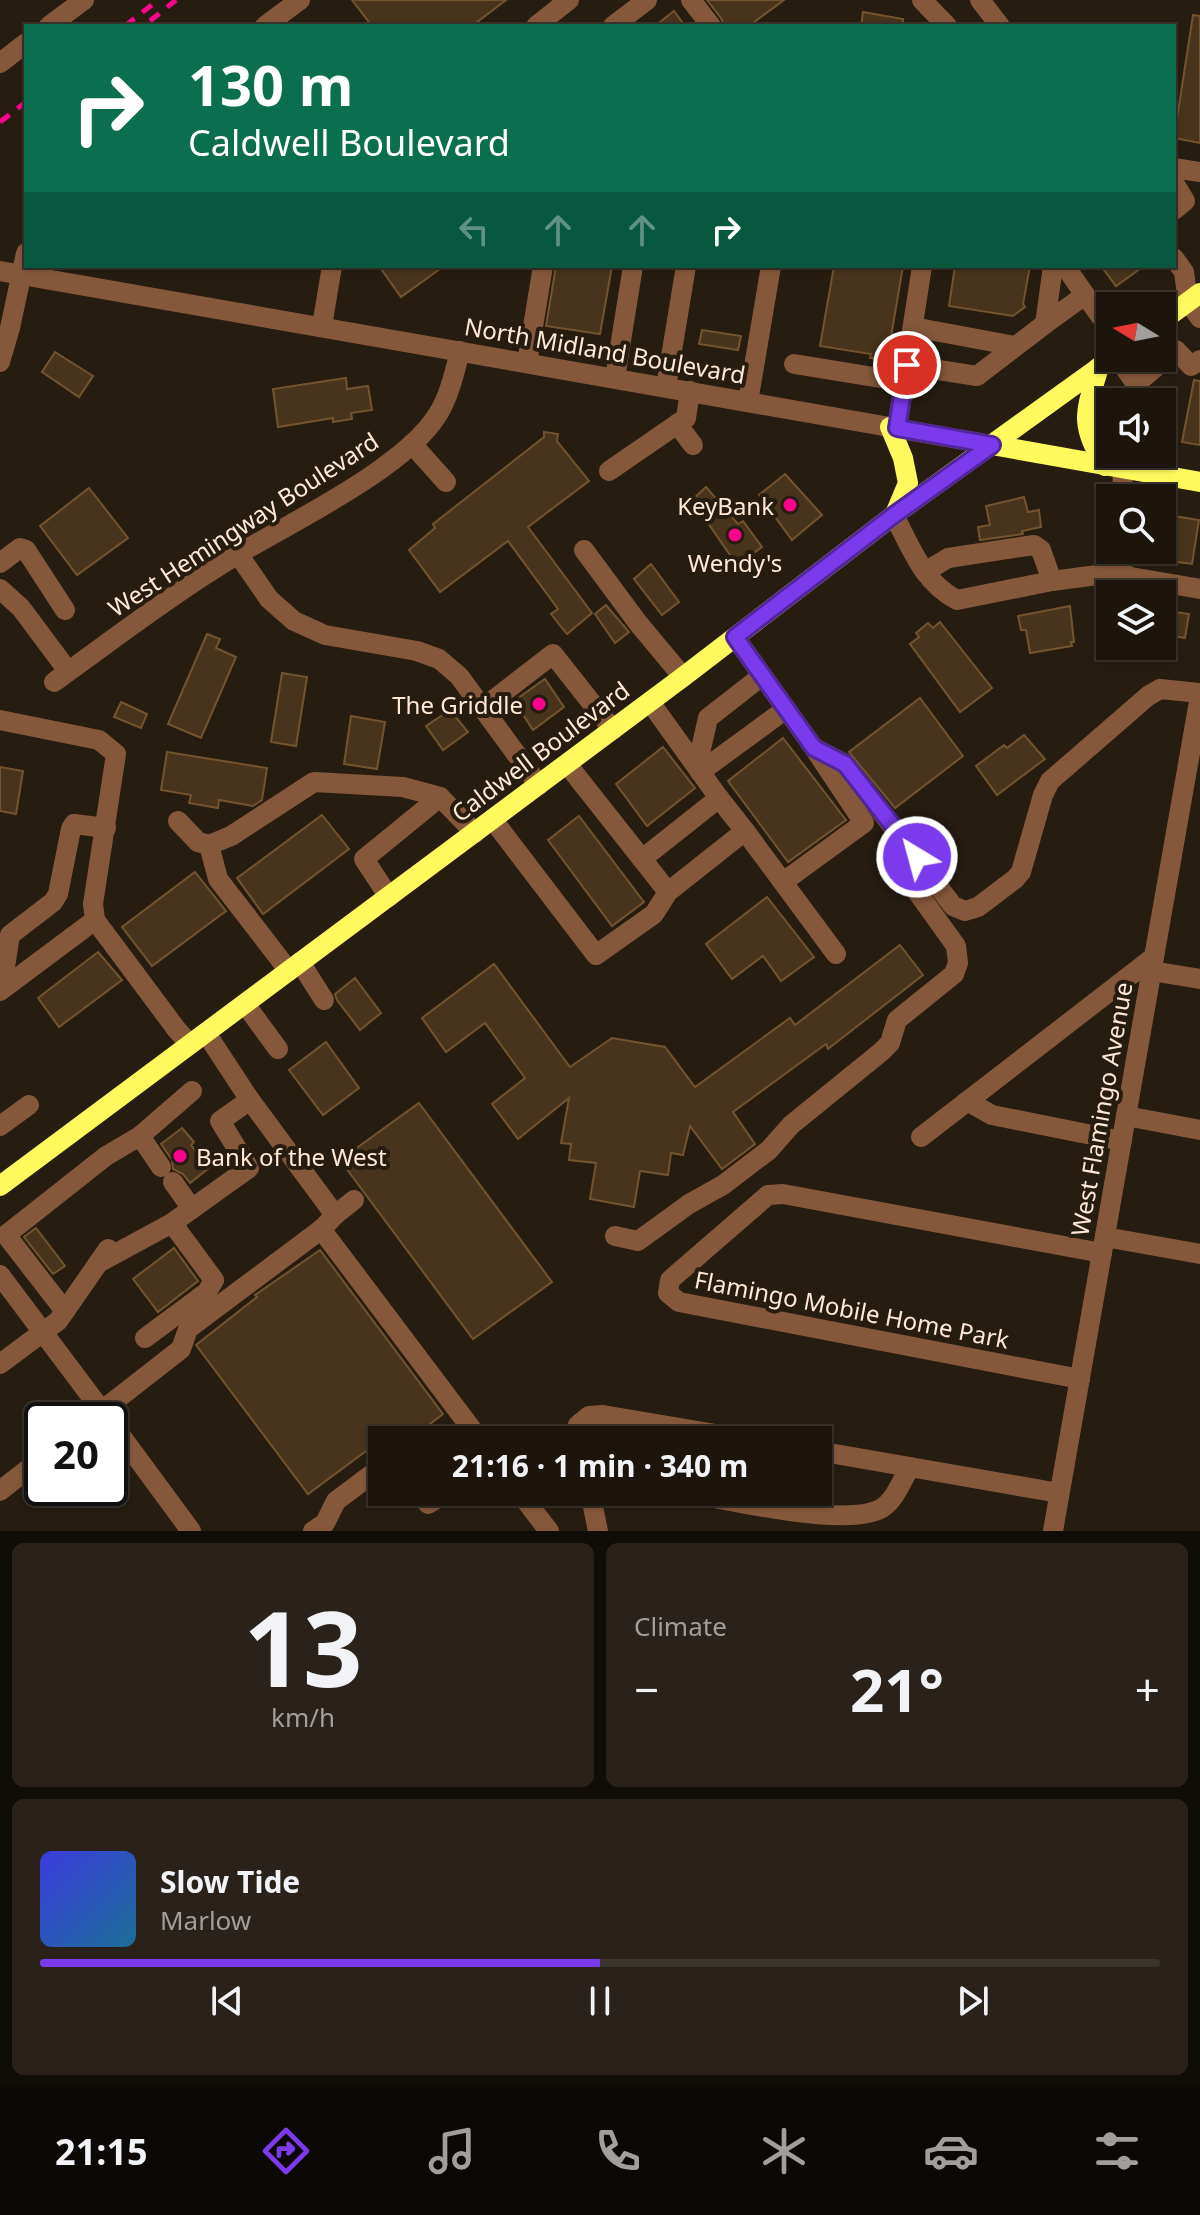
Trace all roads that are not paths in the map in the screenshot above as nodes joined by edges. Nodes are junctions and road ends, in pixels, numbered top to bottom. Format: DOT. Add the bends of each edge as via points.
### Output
graph roads {
  1 [pos="84,0"];
  2 [pos="300,0"];
  3 [pos="569,0"];
  4 [pos="647,0"];
  5 [pos="691,0"];
  6 [pos="922,0"];
  7 [pos="980,0"];
  8 [pos="52,24"];
  9 [pos="268,24"];
  10 [pos="539,24"];
  11 [pos="616,24"];
  12 [pos="709,24"];
  13 [pos="945,24"];
  14 [pos="998,24"];
  15 [pos="24,45"];
  16 [pos="0,63"];
  17 [pos="1176,168"];
  18 [pos="1200,172"];
  19 [pos="24,256"];
  20 [pos="1176,261"];
  21 [pos="332,268"];
  22 [pos="543,268"];
  23 [pos="633,268"];
  24 [pos="686,268"];
  25 [pos="771,268"];
  26 [pos="922,268"];
  27 [pos="1053,268"];
  28 [pos="1066,268"];
  29 [pos="10,273"];
  30 [pos="1085,295"];
  31 [pos="1196,305"];
  32 [pos="1096,310"];
  33 [pos="1176,314"];
  34 [pos="1045,324"];
  35 [pos="322,326"];
  36 [pos="913,327"];
  37 [pos="1015,346"];
  38 [pos="1176,350"];
  39 [pos="460,351"];
  40 [pos="1200,360"];
  41 [pos="0,362"];
  42 [pos="527,363"];
  43 [pos="794,364"];
  44 [pos="1096,370"];
  45 [pos="1102,372"];
  46 [pos="906,374"];
  47 [pos="615,378"];
  48 [pos="666,387"];
  49 [pos="690,391"];
  50 [pos="748,402"];
  51 [pos="677,424"];
  52 [pos="893,428"];
  53 [pos="1096,443"];
  54 [pos="412,444"];
  55 [pos="693,445"];
  56 [pos="992,445"];
  57 [pos="1096,464"];
  58 [pos="1162,468"];
  59 [pos="609,471"];
  60 [pos="446,482"];
  61 [pos="1200,482"];
  62 [pos="894,515"];
  63 [pos="584,550"];
  64 [pos="238,554"];
  65 [pos="0,563"];
  66 [pos="1120,564"];
  67 [pos="925,572"];
  68 [pos="1120,572"];
  69 [pos="1052,581"];
  70 [pos="0,589"];
  71 [pos="1200,589"];
  72 [pos="65,610"];
  73 [pos="735,637"];
  74 [pos="762,676"];
  75 [pos="683,677"];
  76 [pos="1200,694"];
  77 [pos="650,702"];
  78 [pos="483,708"];
  79 [pos="786,709"];
  80 [pos="0,720"];
  81 [pos="613,730"];
  82 [pos="814,748"];
  83 [pos="567,764"];
  84 [pos="699,769"];
  85 [pos="539,785"];
  86 [pos="440,797"];
  87 [pos="719,798"];
  88 [pos="1191,804"];
  89 [pos="493,820"];
  90 [pos="178,821"];
  91 [pos="106,828"];
  92 [pos="745,831"];
  93 [pos="475,833"];
  94 [pos="209,845"];
  95 [pos="642,859"];
  96 [pos="895,861"];
  97 [pos="783,882"];
  98 [pos="668,892"];
  99 [pos="389,897"];
  100 [pos="95,920"];
  101 [pos="836,954"];
  102 [pos="1153,964"];
  103 [pos="294,967"];
  104 [pos="0,971"];
  105 [pos="1200,979"];
  106 [pos="0,991"];
  107 [pos="324,1000"];
  108 [pos="245,1004"];
  109 [pos="198,1039"];
  110 [pos="278,1049"];
  111 [pos="192,1091"];
  112 [pos="250,1100"];
  113 [pos="967,1101"];
  114 [pos="29,1105"];
  115 [pos="1126,1116"];
  116 [pos="0,1126"];
  117 [pos="1200,1130"];
  118 [pos="140,1136"];
  119 [pos="921,1137"];
  120 [pos="1122,1141"];
  121 [pos="0,1186"];
  122 [pos="354,1200"];
  123 [pos="192,1209"];
  124 [pos="328,1222"];
  125 [pos="172,1223"];
  126 [pos="615,1236"];
  127 [pos="1103,1245"];
  128 [pos="1200,1254"];
  129 [pos="0,1275"];
  130 [pos="65,1311"];
  131 [pos="43,1332"];
  132 [pos="145,1338"];
  133 [pos="0,1364"];
  134 [pos="1080,1379"];
  135 [pos="92,1402"];
  136 [pos="121,1402"];
  137 [pos="470,1426"];
  138 [pos="578,1426"];
  139 [pos="668,1426"];
  140 [pos="128,1450"];
  141 [pos="832,1453"];
  142 [pos="910,1467"];
  143 [pos="24,1472"];
  144 [pos="368,1477"];
  145 [pos="0,1491"];
  146 [pos="1059,1493"];
  147 [pos="530,1506"];
  148 [pos="593,1506"];
  149 [pos="768,1506"];
  150 [pos="191,1531"];
  151 [pos="313,1531"];
  152 [pos="549,1531"];
  153 [pos="598,1531"];
  154 [pos="1053,1531"];
  1 -- 8 [label="street"];
  2 -- 9 [label="street"];
  3 -- 10 [label="street"];
  4 -- 11 [label="street"];
  5 -- 12 [label="street"];
  6 -- 13 [label="street"];
  7 -- 14 [label="street"];
  15 -- 16 [label="street"];
  17 -- 18 [label="street"];
  19 -- 29 [label="street"];
  20 -- 31 [label="street"];
  21 -- 35 [label="street"];
  22 -- 42 [label="street"];
  23 -- 47 [label="street"];
  24 -- 48 [label="street"];
  25 -- 50 [label="street"];
  26 -- 36 [label="street"];
  27 -- 34 [label="street"];
  28 -- 30 [label="street"];
  29 -- 35 [label="street, North Midland Boulevard"];
  29 -- 41 [label="street" via="10,328"];
  30 -- 32 [label="street"];
  30 -- 34 [label="street"];
  31 -- 33 [label="main road"];
  34 -- 37 [label="street"];
  35 -- 39 [label="street, North Midland Boulevard"];
  36 -- 37 [label="street"];
  36 -- 46 [label="street"];
  37 -- 46 [label="street" via="977,376"];
  38 -- 40 [label="street" via="1191,366"];
  39 -- 42 [label="street, North Midland Boulevard"];
  39 -- 54 [label="street, West Hemingway Boulevard" via="439,414"];
  42 -- 47 [label="street, North Midland Boulevard"];
  43 -- 46 [label="street"];
  44 -- 56 [label="main road, Caldwell Boulevard"];
  45 -- 53 [label="main road" via="1088,407 1086,430"];
  46 -- 52 [label="street"];
  47 -- 48 [label="street, North Midland Boulevard"];
  48 -- 49 [label="street, North Midland Boulevard"];
  49 -- 50 [label="street, North Midland Boulevard"];
  49 -- 51 [label="street" via="686,418"];
  50 -- 52 [label="street, North Midland Boulevard"];
  51 -- 55 [label="street"];
  51 -- 59 [label="street"];
  52 -- 56 [label="street, North Midland Boulevard"];
  52 -- 62 [label="main road" via="908,483"];
  54 -- 60 [label="street"];
  54 -- 64 [label="street, West Hemingway Boulevard" via="385,466"];
  56 -- 57 [label="main road, North Midland Boulevard"];
  56 -- 62 [label="main road, Caldwell Boulevard"];
  58 -- 61 [label="main road, North Midland Boulevard"];
  62 -- 67 [label="street"];
  62 -- 73 [label="main road, Caldwell Boulevard"];
  63 -- 75 [label="street"];
  64 -- 70 [label="street, West Hemingway Boulevard" via="61,676 21,608"];
  64 -- 78 [label="street" via="269,599 294,621 325,635 439,659"];
  65 -- 72 [label="street" via="20,548 26,550"];
  66 -- 68 [label="street"];
  67 -- 69 [label="street" via="957,600"];
  67 -- 69 [label="street" via="948,558 1034,545 1041,550"];
  68 -- 69 [label="street"];
  68 -- 71 [label="street"];
  73 -- 74 [label="street"];
  73 -- 75 [label="main road, Caldwell Boulevard"];
  74 -- 79 [label="street"];
  74 -- 84 [label="street" via="708,718"];
  75 -- 77 [label="main road, Caldwell Boulevard"];
  76 -- 82 [label="street" via="1160,689 1059,772 1043,795 1021,872 978,907 965,911 953,906 845,764"];
  76 -- 88 [label="street, West Flamingo Avenue"];
  77 -- 81 [label="main road, Caldwell Boulevard"];
  77 -- 84 [label="street"];
  78 -- 81 [label="street" via="553,654"];
  78 -- 85 [label="street"];
  79 -- 82 [label="street"];
  79 -- 84 [label="street"];
  80 -- 91 [label="street" via="99,740 116,754"];
  81 -- 83 [label="main road, Caldwell Boulevard"];
  82 -- 97 [label="street" via="864,823"];
  83 -- 85 [label="main road, Caldwell Boulevard"];
  83 -- 95 [label="street"];
  84 -- 87 [label="street"];
  85 -- 89 [label="main road, Caldwell Boulevard"];
  86 -- 93 [label="street"];
  86 -- 94 [label="street" via="403,787 314,782"];
  86 -- 99 [label="street" via="364,859"];
  87 -- 92 [label="street"];
  87 -- 95 [label="street"];
  88 -- 102 [label="street, West Flamingo Avenue"];
  89 -- 93 [label="main road, Caldwell Boulevard"];
  89 -- 98 [label="street" via="596,955 654,914"];
  90 -- 94 [label="street" via="198,842"];
  91 -- 100 [label="street"];
  91 -- 104 [label="street" via="74,824 58,894 10,935"];
  92 -- 97 [label="street"];
  92 -- 98 [label="street"];
  93 -- 99 [label="main road, Caldwell Boulevard"];
  94 -- 103 [label="street" via="218,879"];
  95 -- 98 [label="street"];
  96 -- 126 [label="street" via="956,946 954,974 897,1020 890,1043 881,1052 791,1125 769,1150 638,1241"];
  97 -- 101 [label="street"];
  99 -- 103 [label="main road, Caldwell Boulevard"];
  100 -- 106 [label="street"];
  100 -- 109 [label="street" via="177,1030"];
  102 -- 105 [label="street"];
  102 -- 113 [label="street"];
  102 -- 115 [label="street, West Flamingo Avenue"];
  103 -- 107 [label="street"];
  103 -- 108 [label="main road, Caldwell Boulevard"];
  108 -- 109 [label="main road, Caldwell Boulevard"];
  108 -- 110 [label="street"];
  109 -- 112 [label="street"];
  109 -- 121 [label="main road, Caldwell Boulevard"];
  111 -- 118 [label="street"];
  112 -- 123 [label="street" via="220,1121 249,1168"];
  112 -- 124 [label="street"];
  113 -- 119 [label="street"];
  113 -- 120 [label="street" via="992,1115"];
  114 -- 116 [label="street"];
  115 -- 117 [label="street"];
  115 -- 120 [label="street, West Flamingo Avenue"];
  118 -- 123 [label="street"];
  118 -- 130 [label="street" via="106,1156 6,1235"];
  120 -- 127 [label="street, West Flamingo Avenue"];
  122 -- 124 [label="street"];
  123 -- 125 [label="street"];
  124 -- 136 [label="street" via="188,1329 181,1349"];
  124 -- 137 [label="street"];
  125 -- 130 [label="street" via="102,1261"];
  125 -- 132 [label="street" via="214,1280 207,1292"];
  127 -- 128 [label="street"];
  127 -- 134 [label="street, West Flamingo Avenue"];
  127 -- 134 [label="street, Flamingo Mobile Home Park" via="768,1195 670,1280 668,1293 679,1302"];
  129 -- 131 [label="street"];
  130 -- 131 [label="street"];
  131 -- 133 [label="street"];
  131 -- 135 [label="street"];
  134 -- 146 [label="street, West Flamingo Avenue"];
  138 -- 139 [label="street" via="589,1416 603,1415"];
  140 -- 150 [label="street"];
  141 -- 142 [label="street"];
  142 -- 146 [label="street"];
  142 -- 149 [label="street" via="882,1508 858,1515"];
  143 -- 145 [label="street"];
  144 -- 151 [label="street" via="336,1501 325,1523"];
  146 -- 154 [label="street, West Flamingo Avenue"];
  147 -- 152 [label="street"];
  148 -- 153 [label="street"];
}
